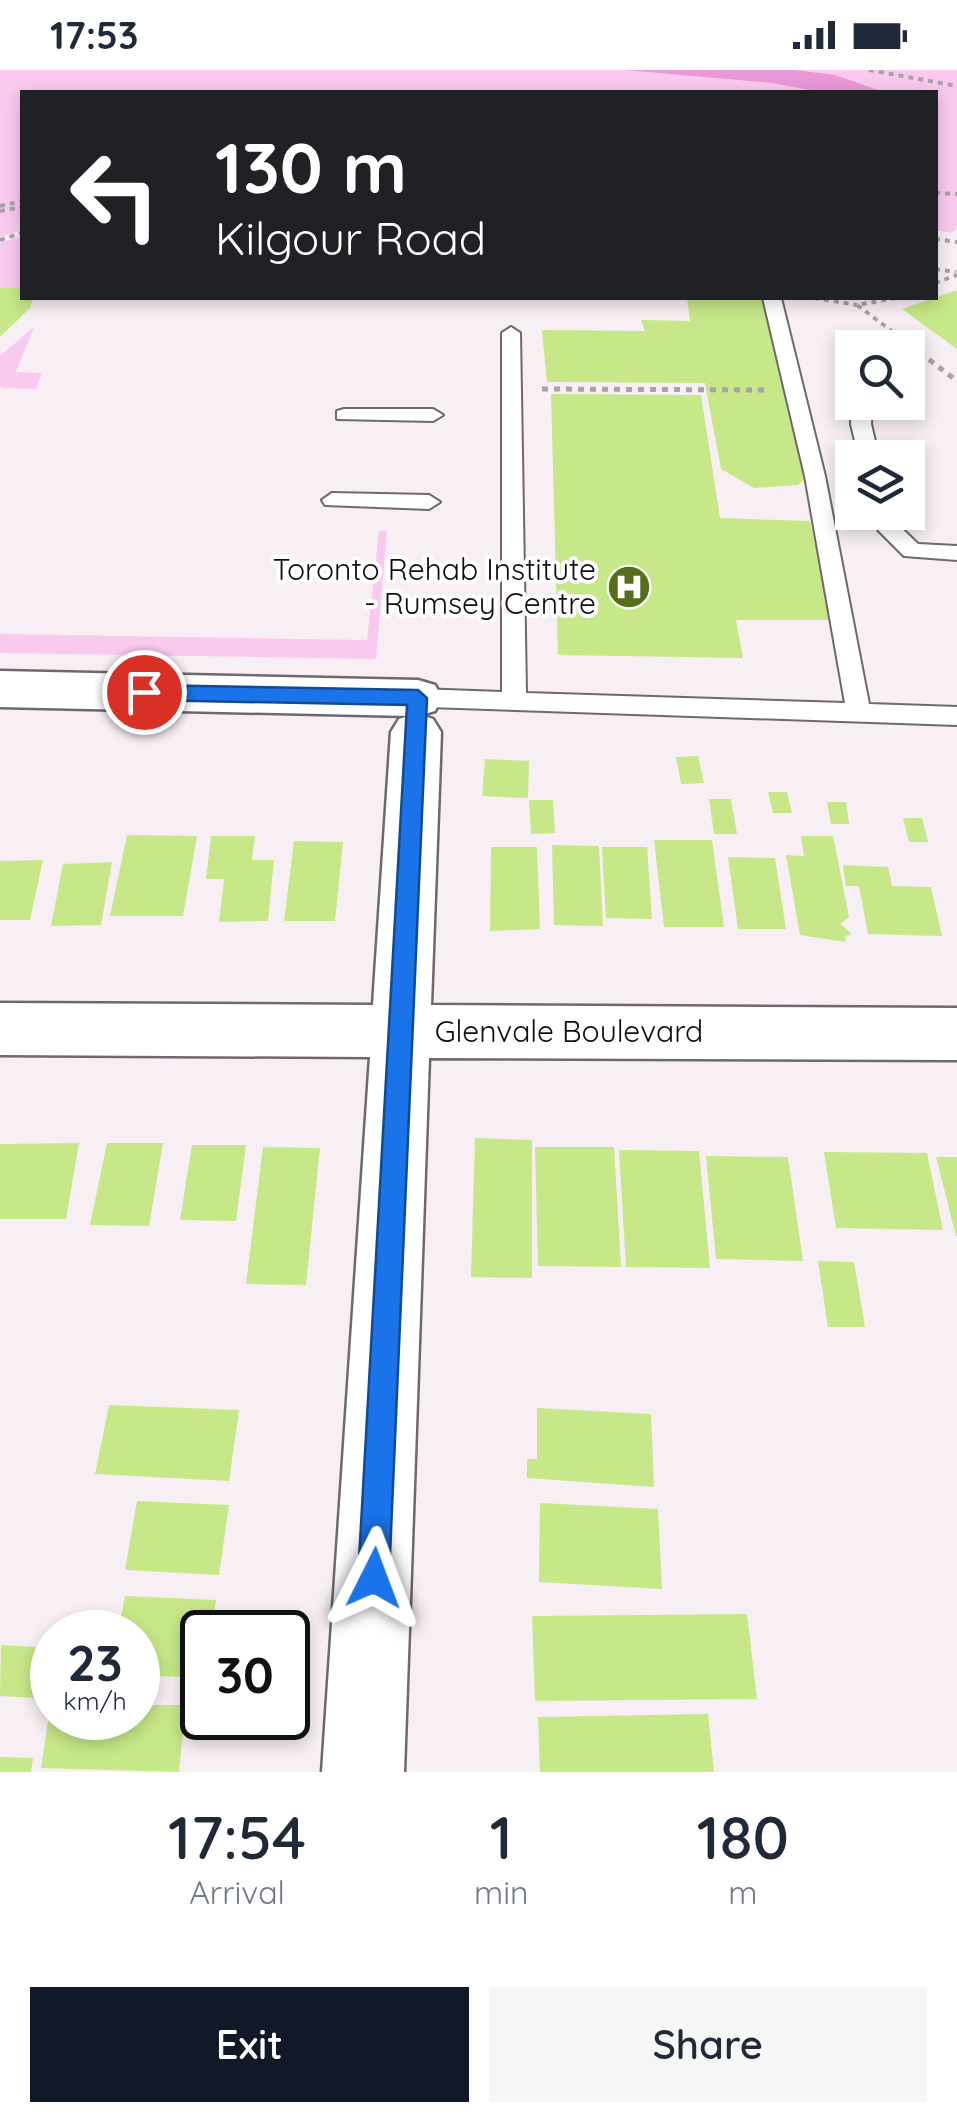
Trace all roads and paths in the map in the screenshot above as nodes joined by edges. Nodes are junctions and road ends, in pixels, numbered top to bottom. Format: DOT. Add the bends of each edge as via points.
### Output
graph roads {
  1 [pos="869,70"];
  2 [pos="957,86"];
  3 [pos="772,300"];
  4 [pos="815,300"];
  5 [pos="885,300"];
  6 [pos="856,305"];
  7 [pos="511,333"];
  8 [pos="957,381"];
  9 [pos="536,389"];
  10 [pos="794,390"];
  11 [pos="344,415"];
  12 [pos="433,416"];
  13 [pos="332,500"];
  14 [pos="428,502"];
  15 [pos="891,530"];
  16 [pos="957,552"];
  17 [pos="0,689"];
  18 [pos="514,701"];
  19 [pos="860,713"];
  20 [pos="416,715"];
  21 [pos="957,716"];
  22 [pos="0,1029"];
  23 [pos="403,1031"];
  24 [pos="957,1034"];
  25 [pos="363,1772"];
  1 -- 2 [label="path"];
  3 -- 10 [label="lane"];
  4 -- 6 [label="path"];
  5 -- 6 [label="path"];
  6 -- 8 [label="path"];
  7 -- 18 [label="lane"];
  9 -- 10 [label="path"];
  10 -- 19 [label="lane"];
  11 -- 12 [label="lane"];
  13 -- 14 [label="lane"];
  15 -- 16 [label="lane" via="912,551"];
  17 -- 20 [label="street"];
  18 -- 19 [label="lane"];
  18 -- 20 [label="lane"];
  19 -- 21 [label="lane"];
  20 -- 23 [label="street"];
  22 -- 23 [label="street, Glenvale Boulevard"];
  23 -- 24 [label="street, Glenvale Boulevard"];
  23 -- 25 [label="street"];
}
